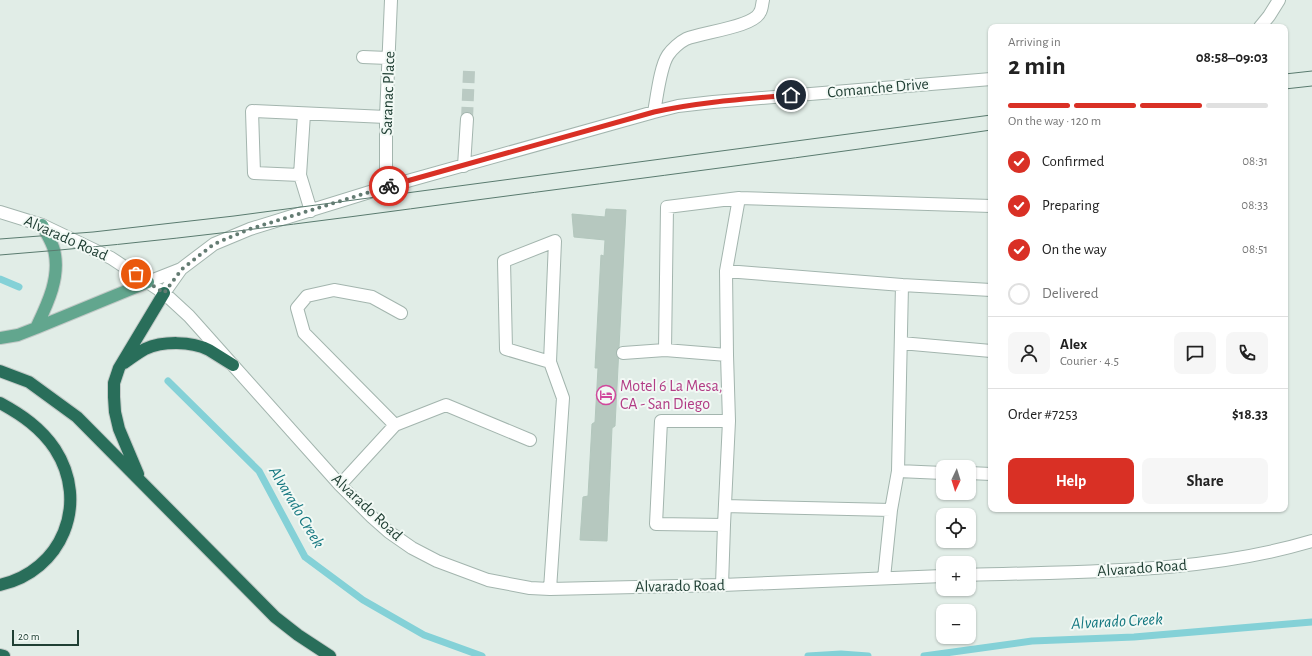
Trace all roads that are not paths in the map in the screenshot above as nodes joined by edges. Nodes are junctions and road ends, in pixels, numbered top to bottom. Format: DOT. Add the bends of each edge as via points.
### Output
graph roads {
  1 [pos="391,0"];
  2 [pos="763,0"];
  3 [pos="1279,0"];
  4 [pos="1262,24"];
  5 [pos="363,57"];
  6 [pos="388,58"];
  7 [pos="988,79"];
  8 [pos="654,112"];
  9 [pos="304,114"];
  10 [pos="386,118"];
  11 [pos="467,119"];
  12 [pos="464,166"];
  13 [pos="300,175"];
  14 [pos="386,187"];
  15 [pos="739,198"];
  16 [pos="988,206"];
  17 [pos="311,211"];
  18 [pos="0,212"];
  19 [pos="42,225"];
  20 [pos="182,269"];
  21 [pos="726,271"];
  22 [pos="148,282"];
  23 [pos="902,285"];
  24 [pos="988,290"];
  25 [pos="164,293"];
  26 [pos="401,313"];
  27 [pos="36,328"];
  28 [pos="0,338"];
  29 [pos="901,343"];
  30 [pos="665,350"];
  31 [pos="988,351"];
  32 [pos="623,353"];
  33 [pos="727,355"];
  34 [pos="550,362"];
  35 [pos="233,365"];
  36 [pos="119,368"];
  37 [pos="0,371"];
  38 [pos="0,403"];
  39 [pos="729,421"];
  40 [pos="395,425"];
  41 [pos="530,440"];
  42 [pos="898,471"];
  43 [pos="936,472"];
  44 [pos="976,473"];
  45 [pos="988,474"];
  46 [pos="140,481"];
  47 [pos="340,485"];
  48 [pos="725,506"];
  49 [pos="892,510"];
  50 [pos="724,525"];
  51 [pos="1312,541"];
  52 [pos="976,575"];
  53 [pos="936,576"];
  54 [pos="884,578"];
  55 [pos="0,585"];
  56 [pos="722,585"];
  57 [pos="550,589"];
  58 [pos="0,654"];
  59 [pos="4,656"];
  60 [pos="330,656"];
  1 -- 6 [label="street, Saranac Place"];
  2 -- 8 [label="street" via="760,13 745,24 698,35 676,46 663,66"];
  3 -- 4 [label="street"];
  5 -- 6 [label="street"];
  6 -- 10 [label="street, Saranac Place"];
  7 -- 8 [label="street, Comanche Drive" via="713,102"];
  8 -- 12 [label="street, Comanche Drive"];
  9 -- 10 [label="street"];
  9 -- 13 [label="street"];
  9 -- 13 [label="street" via="252,111 254,173"];
  10 -- 14 [label="street, Saranac Place"];
  11 -- 12 [label="street"];
  12 -- 14 [label="street, Comanche Drive"];
  13 -- 17 [label="street"];
  14 -- 17 [label="street, Comanche Drive"];
  15 -- 16 [label="street"];
  15 -- 21 [label="street"];
  15 -- 30 [label="street" via="667,207"];
  17 -- 20 [label="street, Comanche Drive" via="229,237 214,244"];
  18 -- 19 [label="street, Alvarado Road"];
  19 -- 22 [label="street, Alvarado Road" via="111,258"];
  19 -- 27 [label="main road" via="54,249 56,272 50,298"];
  20 -- 22 [label="street, Comanche Drive"];
  20 -- 25 [label="street"];
  21 -- 23 [label="street"];
  21 -- 33 [label="street"];
  22 -- 25 [label="street, Alvarado Road"];
  22 -- 27 [label="main road"];
  23 -- 24 [label="street"];
  23 -- 29 [label="street"];
  25 -- 35 [label="street, Alvarado Road" via="189,316"];
  25 -- 36 [label="highway"];
  26 -- 40 [label="street" via="372,297 334,290 307,296 297,308 304,333"];
  27 -- 28 [label="main road"];
  29 -- 31 [label="street"];
  29 -- 42 [label="street"];
  30 -- 32 [label="street"];
  30 -- 33 [label="street"];
  33 -- 39 [label="street"];
  34 -- 34 [label="street" via="554,271 555,241 504,261 506,349"];
  34 -- 57 [label="street" via="563,398"];
  35 -- 36 [label="highway" via="208,350 192,345 159,344 144,349"];
  35 -- 47 [label="street, Alvarado Road"];
  36 -- 46 [label="highway" via="114,383 115,412 119,429"];
  37 -- 46 [label="highway" via="29,382 77,417"];
  38 -- 55 [label="highway" via="33,423 45,436 63,464 70,493 68,522 56,548 37,569 26,576"];
  39 -- 48 [label="street"];
  39 -- 50 [label="street" via="661,422 656,524"];
  40 -- 41 [label="street" via="446,405"];
  40 -- 47 [label="street"];
  42 -- 43 [label="street"];
  42 -- 49 [label="street"];
  44 -- 45 [label="street"];
  46 -- 60 [label="highway" via="275,617"];
  47 -- 57 [label="street, Alvarado Road" via="389,532 437,561 488,580"];
  48 -- 49 [label="street"];
  48 -- 50 [label="street"];
  49 -- 54 [label="street"];
  50 -- 56 [label="street"];
  51 -- 52 [label="street, Alvarado Road" via="1255,556 1178,566"];
  53 -- 54 [label="street, Alvarado Road"];
  54 -- 56 [label="street, Alvarado Road"];
  56 -- 57 [label="street, Alvarado Road"];
  58 -- 59 [label="highway"];
}
